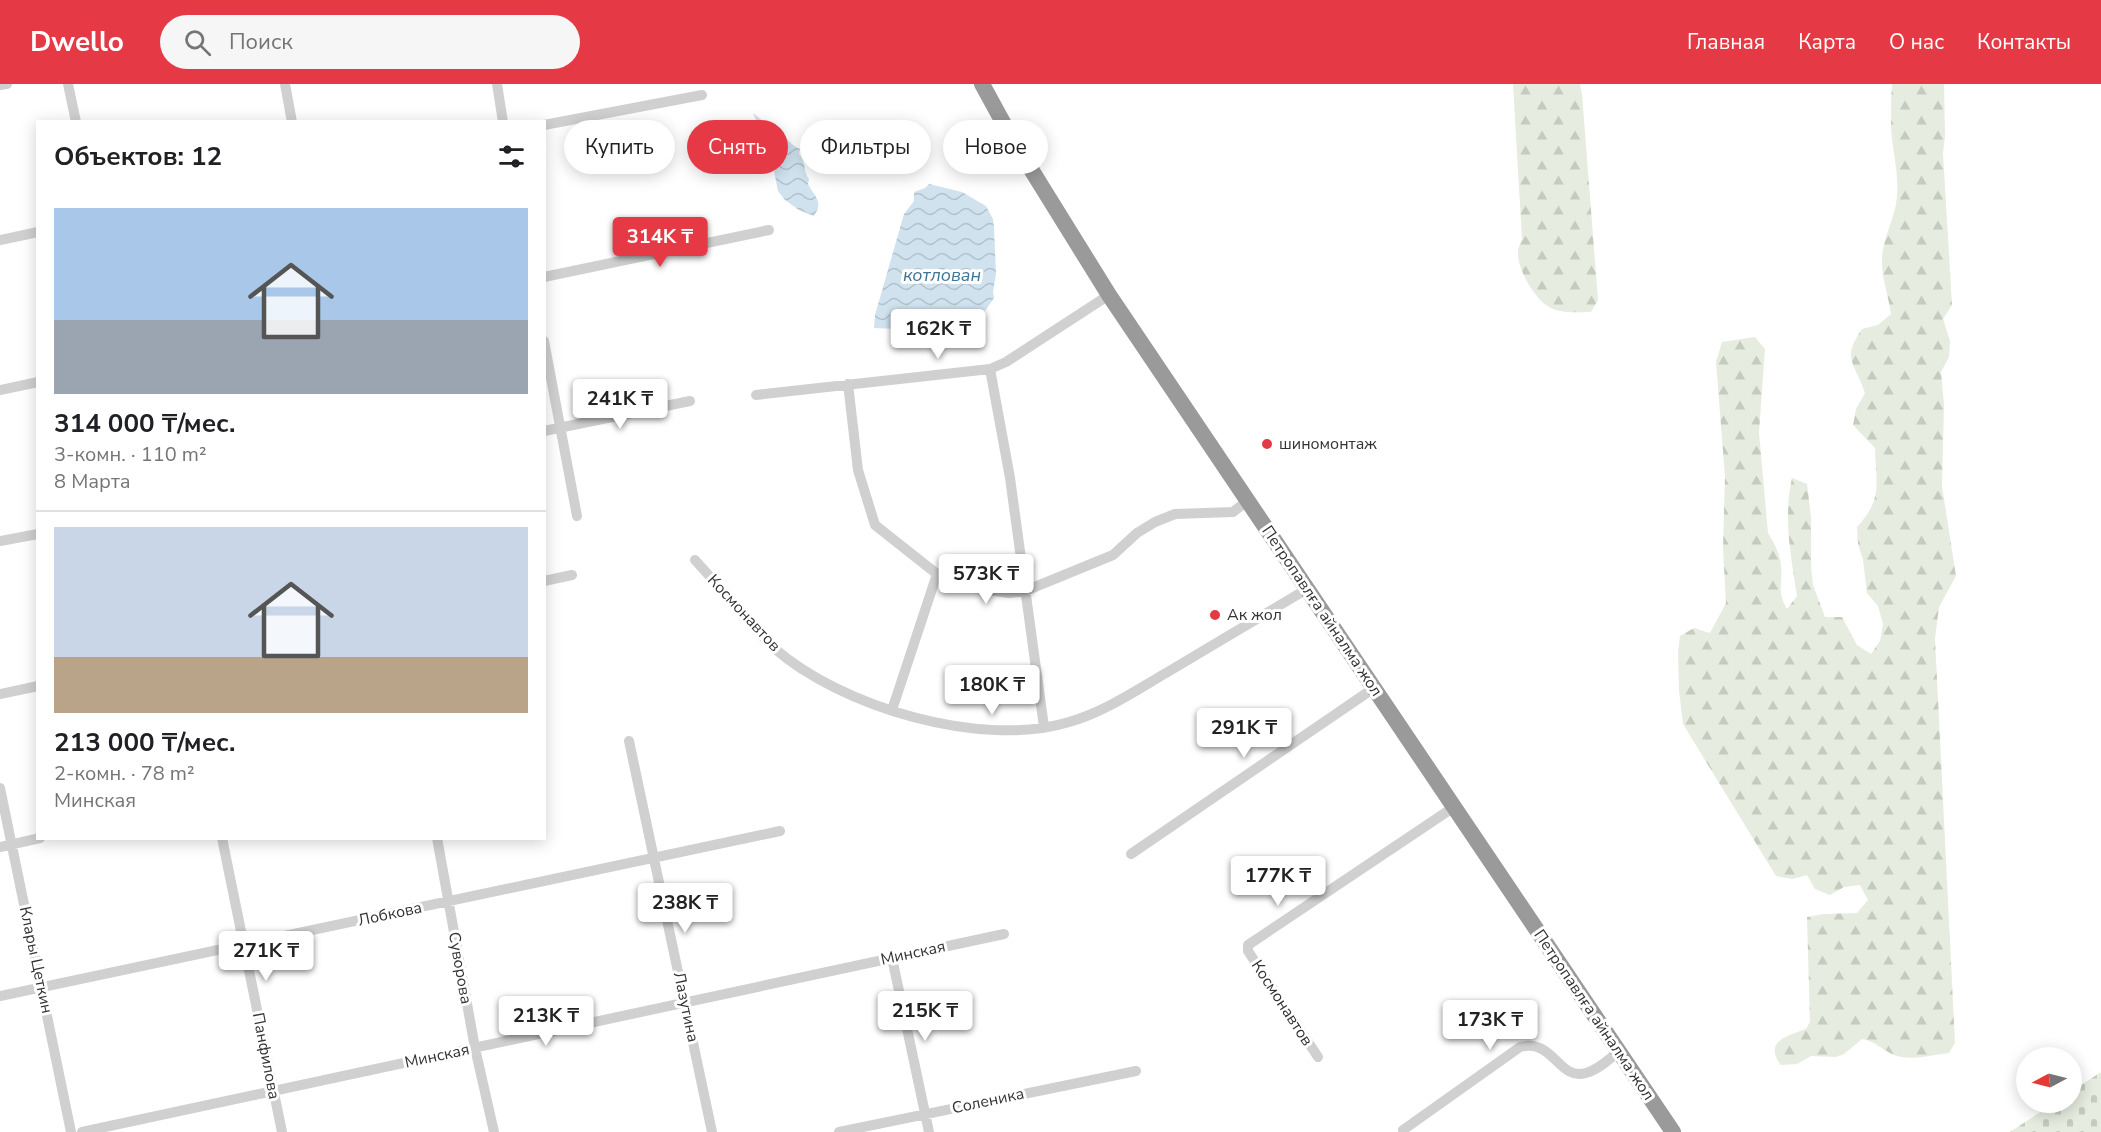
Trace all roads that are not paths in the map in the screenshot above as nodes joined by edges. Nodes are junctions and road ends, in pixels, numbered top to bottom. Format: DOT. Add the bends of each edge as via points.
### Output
graph roads {
  1 [pos="7,84"];
  2 [pos="68,84"];
  3 [pos="285,84"];
  4 [pos="496,84"];
  5 [pos="982,84"];
  6 [pos="0,86"];
  7 [pos="702,96"];
  8 [pos="76,120"];
  9 [pos="292,120"];
  10 [pos="504,120"];
  11 [pos="546,125"];
  12 [pos="769,230"];
  13 [pos="36,232"];
  14 [pos="0,240"];
  15 [pos="546,277"];
  16 [pos="1109,295"];
  17 [pos="546,351"];
  18 [pos="990,369"];
  19 [pos="36,382"];
  20 [pos="848,384"];
  21 [pos="0,390"];
  22 [pos="756,395"];
  23 [pos="690,401"];
  24 [pos="561,428"];
  25 [pos="546,431"];
  26 [pos="1247,501"];
  27 [pos="577,516"];
  28 [pos="36,534"];
  29 [pos="0,542"];
  30 [pos="695,560"];
  31 [pos="937,574"];
  32 [pos="572,575"];
  33 [pos="546,581"];
  34 [pos="1307,589"];
  35 [pos="1025,591"];
  36 [pos="36,686"];
  37 [pos="1374,688"];
  38 [pos="0,694"];
  39 [pos="892,710"];
  40 [pos="1044,727"];
  41 [pos="629,741"];
  42 [pos="0,788"];
  43 [pos="1454,807"];
  44 [pos="780,831"];
  45 [pos="36,839"];
  46 [pos="222,840"];
  47 [pos="437,840"];
  48 [pos="12,844"];
  49 [pos="0,847"];
  50 [pos="1131,854"];
  51 [pos="654,858"];
  52 [pos="448,901"];
  53 [pos="1004,934"];
  54 [pos="244,945"];
  55 [pos="892,958"];
  56 [pos="42,987"];
  57 [pos="0,996"];
  58 [pos="685,1002"];
  59 [pos="475,1048"];
  60 [pos="1618,1052"];
  61 [pos="1318,1057"];
  62 [pos="1136,1071"];
  63 [pos="273,1091"];
  64 [pos="925,1114"];
  65 [pos="71,1132"];
  66 [pos="82,1132"];
  67 [pos="282,1132"];
  68 [pos="494,1132"];
  69 [pos="712,1132"];
  70 [pos="839,1132"];
  71 [pos="929,1132"];
  72 [pos="1404,1132"];
  73 [pos="1673,1132"];
  1 -- 6 [label="street"];
  2 -- 8 [label="street"];
  3 -- 9 [label="street"];
  4 -- 10 [label="street"];
  5 -- 16 [label="highway, Петропавлға айналма жол" via="1011,138"];
  7 -- 11 [label="street"];
  12 -- 15 [label="street"];
  13 -- 14 [label="street"];
  16 -- 18 [label="street"];
  16 -- 26 [label="highway, Петропавлға айналма жол"];
  17 -- 24 [label="street"];
  18 -- 20 [label="street"];
  18 -- 35 [label="street"];
  19 -- 21 [label="street"];
  20 -- 22 [label="street"];
  20 -- 31 [label="street" via="858,470 871,516 883,533"];
  23 -- 24 [label="street"];
  24 -- 25 [label="street"];
  24 -- 27 [label="street"];
  26 -- 34 [label="highway, Петропавлға айналма жол"];
  26 -- 35 [label="street" via="1233,512 1186,512 1165,518 1137,533 1113,555"];
  28 -- 29 [label="street"];
  30 -- 39 [label="street, Космонавтов" via="773,648 852,696"];
  31 -- 35 [label="street" via="995,592"];
  31 -- 39 [label="street"];
  32 -- 33 [label="street"];
  34 -- 37 [label="highway, Петропавлға айналма жол"];
  34 -- 40 [label="street, Космонавтов" via="1115,702 1075,720"];
  35 -- 40 [label="street"];
  36 -- 38 [label="street"];
  37 -- 43 [label="highway, Петропавлға айналма жол"];
  37 -- 50 [label="street"];
  39 -- 40 [label="street, Космонавтов" via="975,729 1010,731"];
  41 -- 51 [label="street, Лазутина"];
  42 -- 48 [label="street, Клары Цеткин"];
  43 -- 60 [label="highway, Петропавлға айналма жол"];
  43 -- 61 [label="street, Космонавтов" via="1248,945 1248,951"];
  44 -- 51 [label="street, Лобкова"];
  45 -- 48 [label="street"];
  46 -- 54 [label="street, Панфилова"];
  47 -- 52 [label="street, Суворова"];
  48 -- 49 [label="street"];
  48 -- 56 [label="street, Клары Цеткин"];
  51 -- 52 [label="street, Лобкова"];
  51 -- 58 [label="street, Лазутина"];
  52 -- 54 [label="street, Лобкова"];
  52 -- 59 [label="street, Суворова"];
  53 -- 55 [label="street, Минская"];
  54 -- 56 [label="street, Лобкова"];
  54 -- 63 [label="street, Панфилова"];
  55 -- 58 [label="street, Минская"];
  55 -- 64 [label="street"];
  56 -- 57 [label="street, Лобкова"];
  56 -- 65 [label="street, Клары Цеткин"];
  58 -- 59 [label="street, Минская"];
  58 -- 69 [label="street, Лазутина"];
  59 -- 63 [label="street, Минская"];
  59 -- 68 [label="street, Суворова"];
  60 -- 72 [label="street" via="1593,1070 1575,1074 1546,1050 1520,1047"];
  60 -- 73 [label="highway, Петропавлға айналма жол"];
  62 -- 64 [label="street, Соленика"];
  63 -- 66 [label="street, Минская"];
  63 -- 67 [label="street, Панфилова"];
  64 -- 70 [label="street, Соленика"];
  64 -- 71 [label="street"];
}
